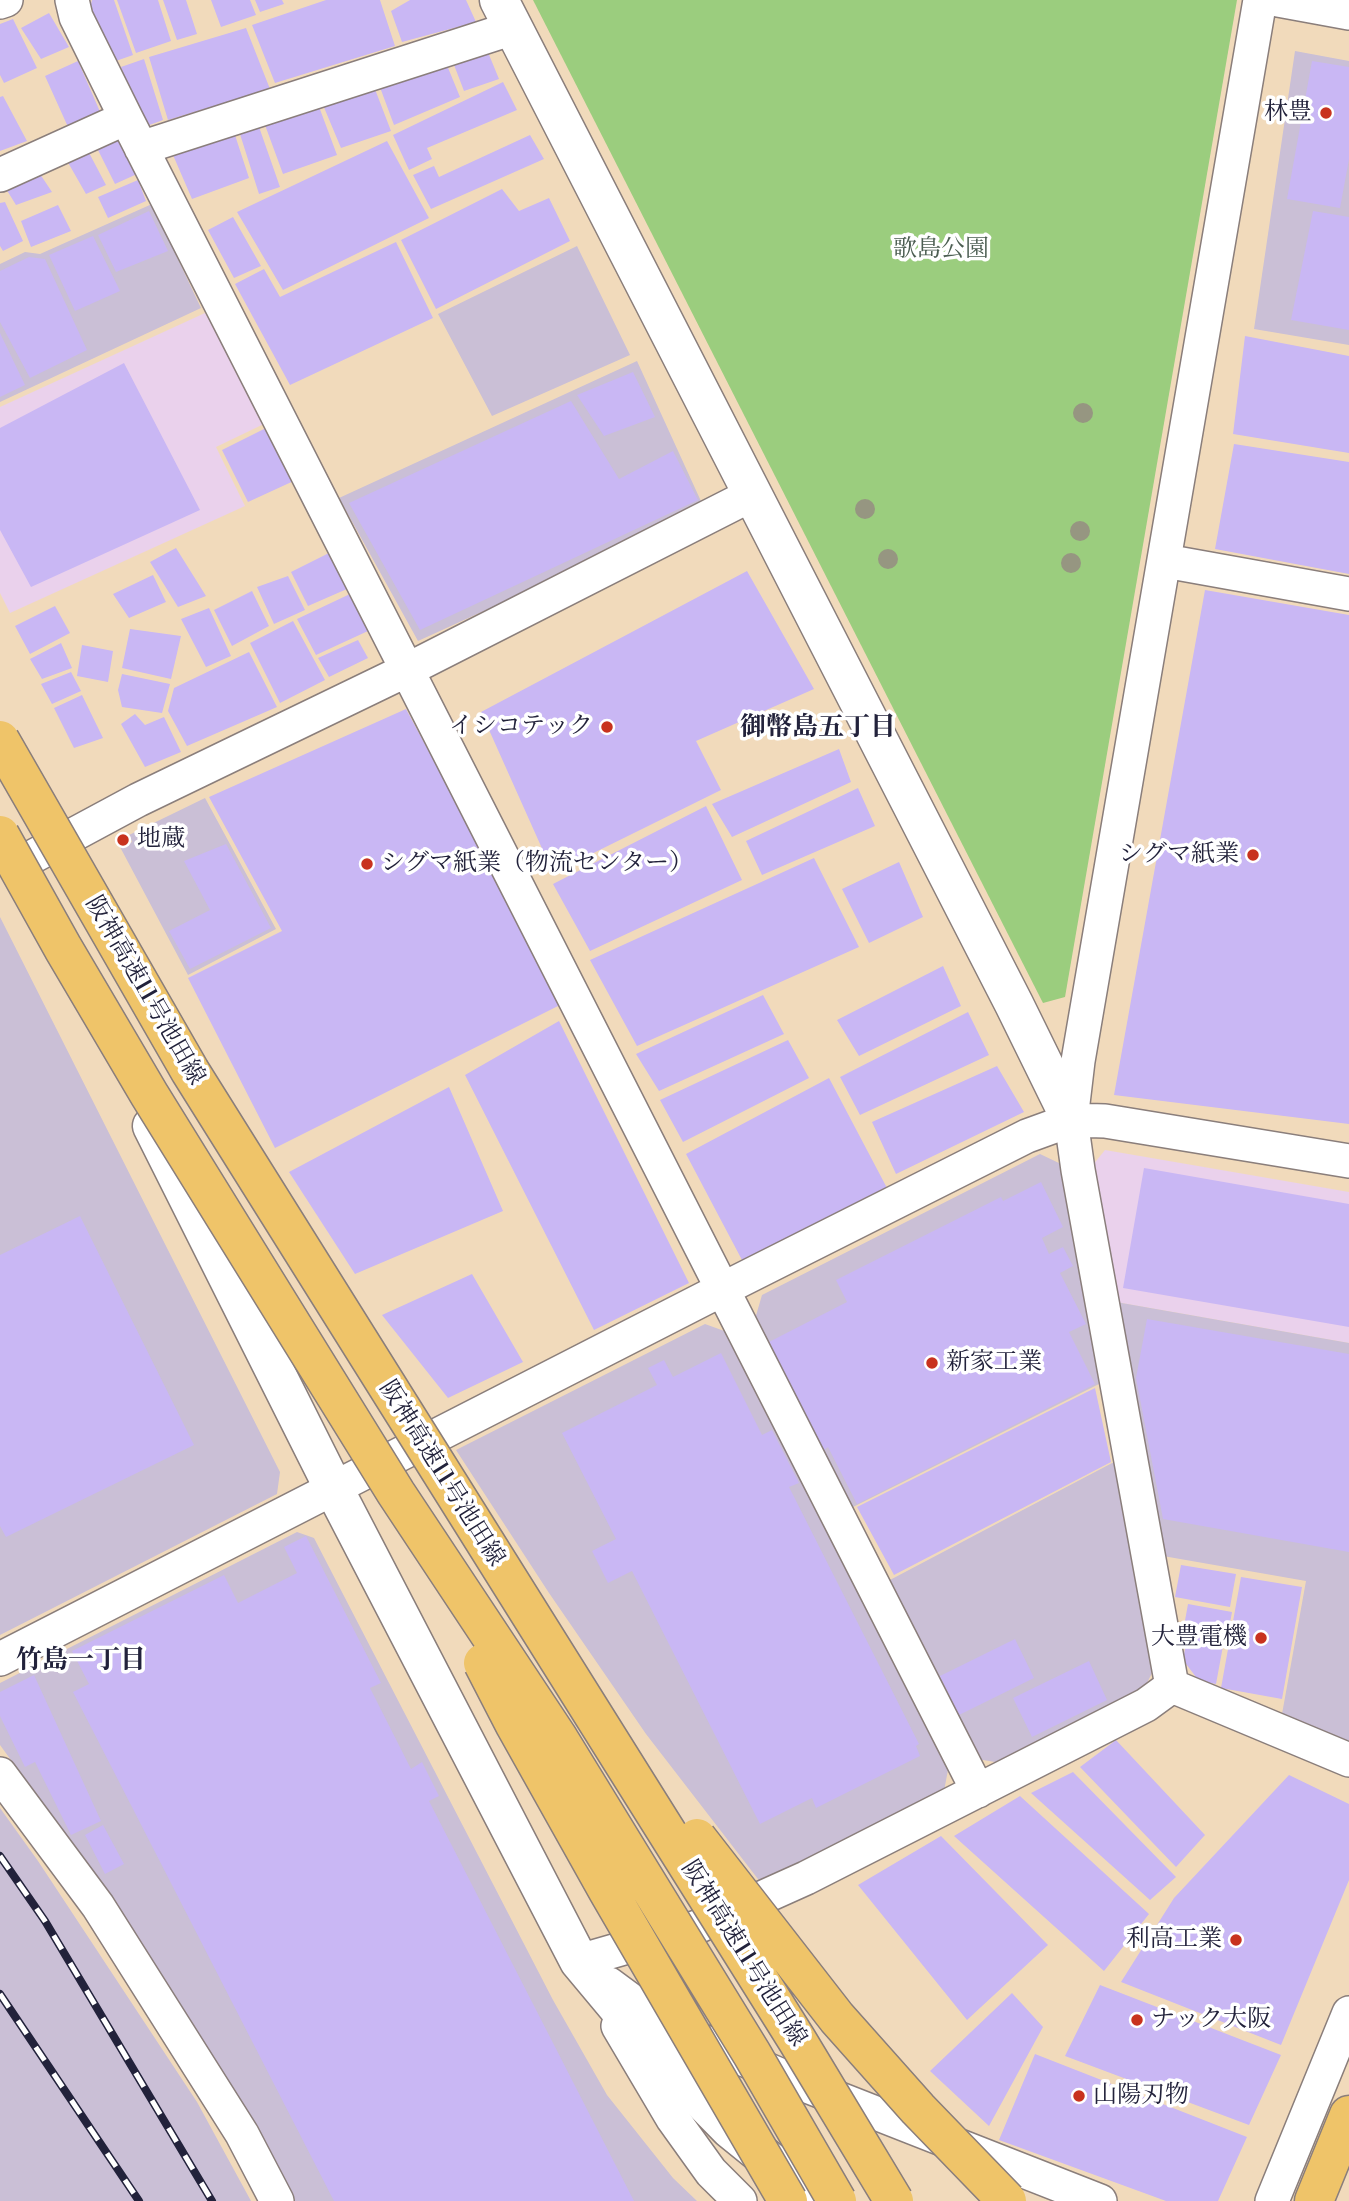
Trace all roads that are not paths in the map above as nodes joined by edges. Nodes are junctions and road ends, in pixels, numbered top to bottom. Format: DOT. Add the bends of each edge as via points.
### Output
graph roads {
  1 [pos="6,0"];
  2 [pos="72,0"];
  3 [pos="1261,0"];
  4 [pos="1278,0"];
  5 [pos="0,2"];
  6 [pos="1349,13"];
  7 [pos="506,14"];
  8 [pos="126,118"];
  9 [pos="141,148"];
  10 [pos="0,175"];
  11 [pos="751,495"];
  12 [pos="1166,561"];
  13 [pos="1349,594"];
  14 [pos="407,670"];
  15 [pos="0,740"];
  16 [pos="0,826"];
  17 [pos="10,850"];
  18 [pos="1071,1120"];
  19 [pos="1349,1161"];
  20 [pos="723,1289"];
  21 [pos="334,1489"];
  22 [pos="396,1493"];
  23 [pos="546,1638"];
  24 [pos="0,1659"];
  25 [pos="1172,1686"];
  26 [pos="1349,1760"];
  27 [pos="0,1774"];
  28 [pos="978,1791"];
  29 [pos="579,1961"];
  30 [pos="1349,2013"];
  31 [pos="1349,2115"];
  32 [pos="277,2201"];
  33 [pos="740,2201"];
  34 [pos="788,2201"];
  35 [pos="819,2201"];
  36 [pos="837,2201"];
  37 [pos="894,2201"];
  38 [pos="1007,2201"];
  39 [pos="1100,2201"];
  40 [pos="1272,2201"];
  41 [pos="1314,2201"];
  1 -- 5 [label="street"];
  2 -- 8 [label="street"];
  3 -- 12 [label="street"];
  4 -- 6 [label="street"];
  7 -- 9 [label="street"];
  7 -- 11 [label="street"];
  8 -- 9 [label="street"];
  8 -- 10 [label="street"];
  9 -- 14 [label="street"];
  11 -- 14 [label="street"];
  11 -- 18 [label="street"];
  12 -- 13 [label="street"];
  12 -- 18 [label="street"];
  14 -- 17 [label="street" via="138,800"];
  14 -- 20 [label="street"];
  15 -- 23 [label="main road, 阪神高速11号池田線, bridge" via="190,1071"];
  16 -- 17 [label="street"];
  17 -- 21 [label="street"];
  17 -- 22 [label="main road, 阪神高速11号池田線, bridge" via="149,1094"];
  18 -- 19 [label="street" via="1105,1121"];
  18 -- 20 [label="street" via="1027,1136"];
  18 -- 25 [label="street"];
  20 -- 21 [label="street"];
  20 -- 28 [label="street"];
  21 -- 24 [label="street"];
  21 -- 29 [label="street"];
  22 -- 34 [label="main road, bridge" via="515,1725"];
  22 -- 36 [label="main road, 阪神高速11号池田線, bridge" via="557,1736"];
  23 -- 37 [label="main road, 阪神高速11号池田線, bridge"];
  23 -- 38 [label="main road, bridge" via="836,2018"];
  25 -- 26 [label="street"];
  25 -- 28 [label="street" via="1146,1705"];
  27 -- 32 [label="street" via="98,1906 242,2133"];
  28 -- 29 [label="street" via="697,1927"];
  29 -- 33 [label="street" via="673,2119 711,2172"];
  29 -- 35 [label="street" via="660,2058 730,2129"];
  29 -- 39 [label="street" via="655,2018 713,2046"];
  30 -- 40 [label="street"];
  31 -- 41 [label="main road"];
}
